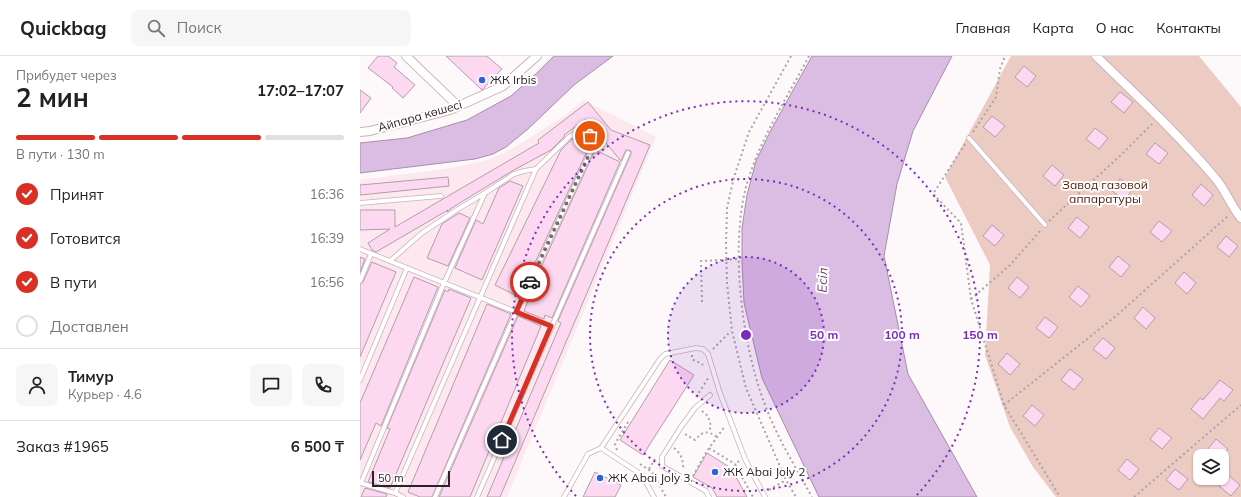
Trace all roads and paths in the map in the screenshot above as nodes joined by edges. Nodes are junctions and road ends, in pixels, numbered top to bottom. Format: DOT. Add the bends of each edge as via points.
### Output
graph roads {
  1 [pos="406,56"];
  2 [pos="537,56"];
  3 [pos="791,56"];
  4 [pos="809,56"];
  5 [pos="1005,56"];
  6 [pos="1096,56"];
  7 [pos="458,106"];
  8 [pos="1159,117"];
  9 [pos="360,132"];
  10 [pos="969,138"];
  11 [pos="628,153"];
  12 [pos="536,169"];
  13 [pos="485,193"];
  14 [pos="441,196"];
  15 [pos="360,203"];
  16 [pos="1234,210"];
  17 [pos="1241,218"];
  18 [pos="1045,225"];
  19 [pos="360,249"];
  20 [pos="371,254"];
  21 [pos="726,259"];
  22 [pos="739,259"];
  23 [pos="390,261"];
  24 [pos="407,268"];
  25 [pos="360,281"];
  26 [pos="444,283"];
  27 [pos="480,297"];
  28 [pos="970,299"];
  29 [pos="702,302"];
  30 [pos="516,312"];
  31 [pos="551,326"];
  32 [pos="732,331"];
  33 [pos="697,353"];
  34 [pos="692,354"];
  35 [pos="708,354"];
  36 [pos="686,355"];
  37 [pos="705,366"];
  38 [pos="706,372"];
  39 [pos="708,377"];
  40 [pos="360,380"];
  41 [pos="710,395"];
  42 [pos="1004,405"];
  43 [pos="1241,405"];
  44 [pos="694,408"];
  45 [pos="630,418"];
  46 [pos="726,424"];
  47 [pos="679,430"];
  48 [pos="709,432"];
  49 [pos="717,437"];
  50 [pos="669,445"];
  51 [pos="601,448"];
  52 [pos="710,448"];
  53 [pos="623,453"];
  54 [pos="745,459"];
  55 [pos="636,461"];
  56 [pos="735,464"];
  57 [pos="682,478"];
  58 [pos="786,480"];
  59 [pos="689,482"];
  60 [pos="360,483"];
  61 [pos="395,493"];
  62 [pos="764,495"];
  63 [pos="403,497"];
  64 [pos="435,497"];
  65 [pos="477,497"];
  66 [pos="564,497"];
  67 [pos="654,497"];
  68 [pos="666,497"];
  69 [pos="709,497"];
  70 [pos="753,497"];
  71 [pos="796,497"];
  72 [pos="812,497"];
  73 [pos="1060,497"];
  74 [pos="1134,497"];
  1 -- 7 [label="street"];
  2 -- 7 [label="street, Айпара көшесі" via="503,86"];
  3 -- 21 [label="path" via="749,132 734,177 727,208"];
  4 -- 22 [label="path" via="757,154 746,188 739,235"];
  5 -- 10 [label="path" via="1000,69 996,97"];
  6 -- 8 [label="street"];
  7 -- 9 [label="street, Айпара көшесі"];
  8 -- 16 [label="street" via="1218,180"];
  8 -- 18 [label="path"];
  10 -- 18 [label="lane"];
  10 -- 28 [label="path" via="933,194 961,223"];
  11 -- 31 [label="lane"];
  12 -- 13 [label="lane" via="514,174"];
  12 -- 27 [label="lane"];
  12 -- 30 [label="lane" via="564,141 580,131 590,136 593,141 594,144"];
  13 -- 23 [label="lane" via="422,233"];
  13 -- 26 [label="lane"];
  14 -- 15 [label="lane"];
  16 -- 17 [label="street"];
  16 -- 42 [label="path" via="1116,316"];
  18 -- 28 [label="path" via="1010,265"];
  19 -- 20 [label="lane"];
  20 -- 23 [label="lane"];
  20 -- 25 [label="lane"];
  21 -- 22 [label="path"];
  21 -- 29 [label="path" via="701,261"];
  21 -- 32 [label="path"];
  22 -- 72 [label="path" via="745,329 764,402 780,439"];
  23 -- 24 [label="lane"];
  24 -- 26 [label="lane"];
  24 -- 40 [label="lane"];
  26 -- 27 [label="lane"];
  26 -- 60 [label="lane"];
  27 -- 30 [label="lane"];
  27 -- 61 [label="lane"];
  28 -- 42 [label="path"];
  30 -- 31 [label="lane"];
  30 -- 64 [label="lane"];
  31 -- 65 [label="lane"];
  32 -- 35 [label="path"];
  32 -- 58 [label="path" via="746,388"];
  33 -- 34 [label="path"];
  34 -- 36 [label="path"];
  34 -- 37 [label="path" via="692,359 696,363"];
  35 -- 51 [label="lane" via="703,349 696,348 665,354"];
  35 -- 54 [label="lane"];
  38 -- 39 [label="path"];
  41 -- 44 [label="lane"];
  42 -- 73 [label="path"];
  43 -- 74 [label="path"];
  44 -- 47 [label="lane"];
  44 -- 48 [label="path" via="708,416 711,426"];
  45 -- 53 [label="path" via="615,444 616,449"];
  46 -- 49 [label="path"];
  47 -- 48 [label="path" via="695,440"];
  47 -- 50 [label="lane"];
  48 -- 49 [label="path"];
  49 -- 52 [label="path"];
  50 -- 57 [label="path" via="681,456 684,466"];
  50 -- 57 [label="lane" via="662,457 662,466"];
  51 -- 66 [label="lane" via="588,454"];
  51 -- 67 [label="lane" via="642,475"];
  52 -- 56 [label="path"];
  52 -- 59 [label="path"];
  54 -- 56 [label="path"];
  54 -- 62 [label="lane"];
  55 -- 68 [label="path" via="652,472"];
  56 -- 70 [label="path"];
  57 -- 59 [label="lane"];
  58 -- 62 [label="path"];
  58 -- 71 [label="path"];
  59 -- 69 [label="lane" via="706,491"];
  60 -- 61 [label="lane"];
  61 -- 63 [label="lane"];
}
